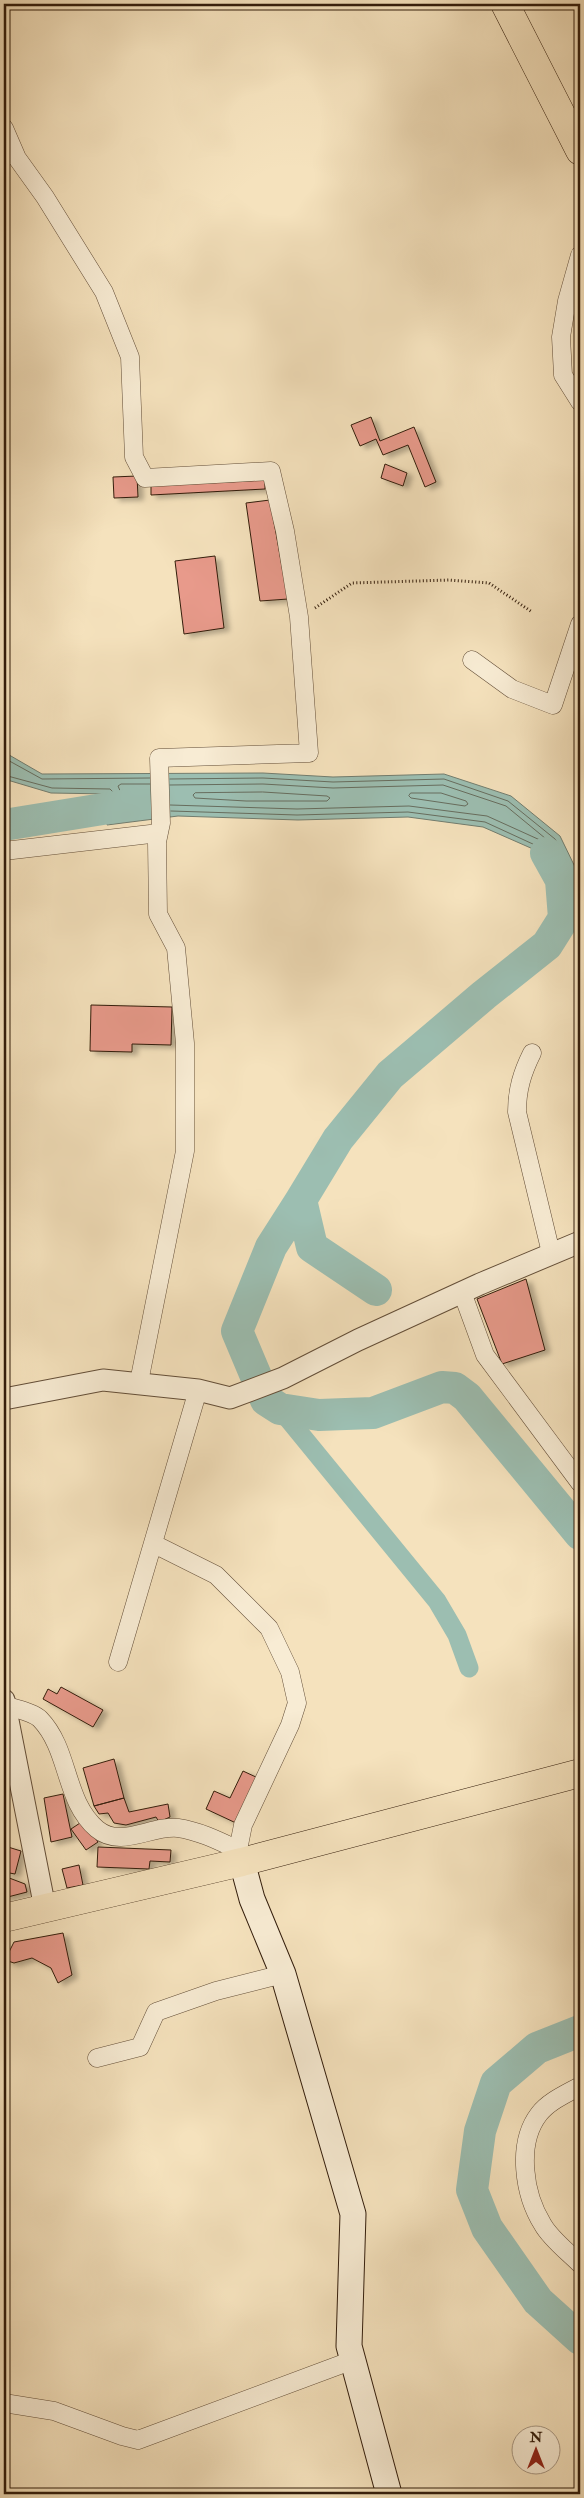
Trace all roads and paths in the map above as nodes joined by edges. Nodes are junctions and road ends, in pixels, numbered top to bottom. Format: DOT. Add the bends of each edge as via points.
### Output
graph roads {
  1 [pos="505,4"];
  2 [pos="4,128"];
  3 [pos="579,144"];
  4 [pos="580,255"];
  5 [pos="580,402"];
  6 [pos="532,612"];
  7 [pos="300,617"];
  8 [pos="580,624"];
  9 [pos="472,660"];
  10 [pos="160,828"];
  11 [pos="4,851"];
  12 [pos="532,1053"];
  13 [pos="580,1242"];
  14 [pos="550,1253"];
  15 [pos="462,1292"];
  16 [pos="139,1382"];
  17 [pos="198,1390"];
  18 [pos="4,1399"];
  19 [pos="580,1482"];
  20 [pos="154,1544"];
  21 [pos="118,1662"];
  22 [pos="4,1703"];
  23 [pos="11,1767"];
  24 [pos="580,1773"];
  25 [pos="240,1856"];
  26 [pos="45,1908"];
  27 [pos="4,1918"];
  28 [pos="283,1974"];
  29 [pos="97,2058"];
  30 [pos="580,2086"];
  31 [pos="580,2264"];
  32 [pos="353,2360"];
  33 [pos="4,2403"];
  34 [pos="389,2494"];
  1 -- 3 [label="main road"];
  2 -- 7 [label="street" via="17,158 104,292 130,357 134,457 145,478 271,471"];
  4 -- 5 [label="street" via="561,337 563,375"];
  6 -- 7 [label="path" via="489,584 449,580 352,583"];
  7 -- 10 [label="street" via="309,753 158,758"];
  8 -- 9 [label="street" via="553,706 512,689"];
  10 -- 11 [label="street"];
  10 -- 16 [label="street" via="158,914 176,948 185,1043 185,1151"];
  12 -- 14 [label="street" via="517,1093 517,1112"];
  13 -- 14 [label="street"];
  14 -- 15 [label="street"];
  15 -- 17 [label="street" via="283,1378 230,1398"];
  15 -- 19 [label="street" via="485,1355"];
  16 -- 17 [label="street"];
  16 -- 18 [label="street" via="103,1380"];
  17 -- 20 [label="street"];
  20 -- 21 [label="street"];
  20 -- 25 [label="street" via="216,1575 269,1628 290,1672 297,1703 290,1725 242,1825"];
  22 -- 23 [label="street"];
  22 -- 25 [label="street" via="39,1718 52,1736 81,1811 98,1829 113,1838 176,1828 202,1834"];
  23 -- 26 [label="street"];
  24 -- 25 [label="main road"];
  25 -- 26 [label="main road"];
  25 -- 28 [label="main road" via="252,1899"];
  26 -- 27 [label="main road"];
  28 -- 29 [label="street" via="216,1991 156,2012 140,2047"];
  28 -- 32 [label="main road" via="353,2214 348,2346"];
  30 -- 31 [label="street" via="539,2114 527,2135 525,2167 530,2197 543,2226"];
  32 -- 33 [label="street" via="138,2440 54,2411"];
  32 -- 34 [label="main road"];
}
